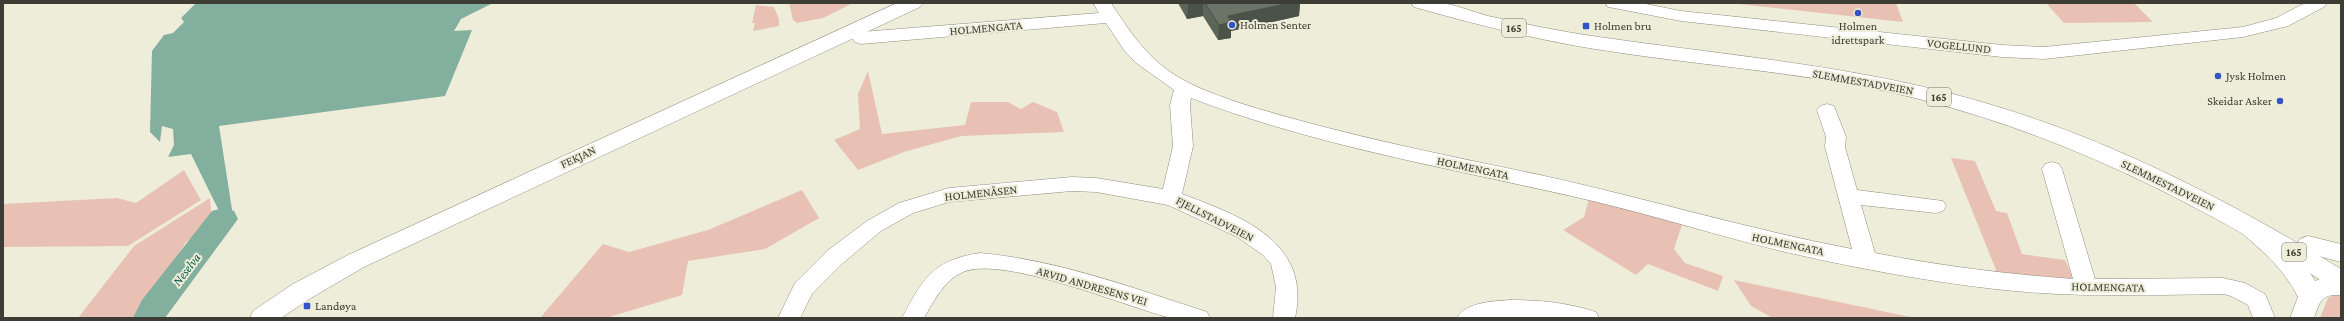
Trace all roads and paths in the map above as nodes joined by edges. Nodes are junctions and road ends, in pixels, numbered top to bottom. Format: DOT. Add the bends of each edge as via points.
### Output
graph roads {
  1 [pos="1421,3"];
  2 [pos="1445,3"];
  3 [pos="1614,3"];
  4 [pos="908,5"];
  5 [pos="2310,7"];
  6 [pos="1106,10"];
  7 [pos="860,38"];
  8 [pos="1184,88"];
  9 [pos="1827,110"];
  10 [pos="2052,169"];
  11 [pos="1848,196"];
  12 [pos="1171,198"];
  13 [pos="1936,206"];
  14 [pos="2246,224"];
  15 [pos="2308,245"];
  16 [pos="2341,253"];
  17 [pos="1866,260"];
  18 [pos="2341,264"];
  19 [pos="2341,281"];
  20 [pos="2341,286"];
  21 [pos="2086,287"];
  22 [pos="2306,307"];
  23 [pos="262,318"];
  24 [pos="789,318"];
  25 [pos="913,318"];
  26 [pos="1199,318"];
  27 [pos="1284,318"];
  28 [pos="1468,318"];
  29 [pos="1588,318"];
  30 [pos="2264,318"];
  1 -- 14 [label="main road, SLEMMESTADVEIEN / 165" via="1527,31 1833,76 1932,95 2000,115 2098,152 2169,184"];
  2 -- 15 [label="main road, SLEMMESTADVEIEN / 165" via="1542,25 1826,68 1933,90 2035,122 2100,147"];
  3 -- 5 [label="street, VOGELLUND" via="1681,16 2029,53 2144,44 2243,32 2282,22"];
  4 -- 23 [label="main road, FEKJAN" via="356,261 302,291"];
  6 -- 7 [label="street, HOLMENGATA"];
  6 -- 8 [label="street, HOLMENGATA" via="1141,58"];
  8 -- 12 [label="street, FJELLSTADVEIEN" via="1180,104 1183,146"];
  8 -- 17 [label="street, HOLMENGATA" via="1247,112 1347,140 1598,195 1782,243"];
  9 -- 11 [label="street"];
  10 -- 21 [label="street"];
  11 -- 13 [label="street"];
  11 -- 17 [label="street"];
  12 -- 24 [label="street, HOLMENÅSEN" via="1096,185 1072,184 949,195 927,201 906,208 874,226 835,257 803,289"];
  12 -- 27 [label="street, FJELLSTADVEIEN" via="1194,206 1261,243 1278,257 1283,268 1287,292"];
  14 -- 19 [label="main road, SLEMMESTADVEIEN / 165"];
  14 -- 22 [label="main road" via="2291,263 2304,282"];
  15 -- 16 [label="main road"];
  15 -- 18 [label="main road, SLEMMESTADVEIEN / 165"];
  17 -- 21 [label="street, HOLMENGATA" via="1996,281"];
  20 -- 22 [label="main road" via="2324,286"];
  21 -- 30 [label="street, HOLMENGATA" via="2223,286 2237,289 2257,300"];
  25 -- 26 [label="street, ARVID ANDRESENS VEI" via="933,284 945,272 961,264 977,262 1031,269 1080,280"];
  28 -- 29 [label="street" via="1501,310 1525,309"];
}
